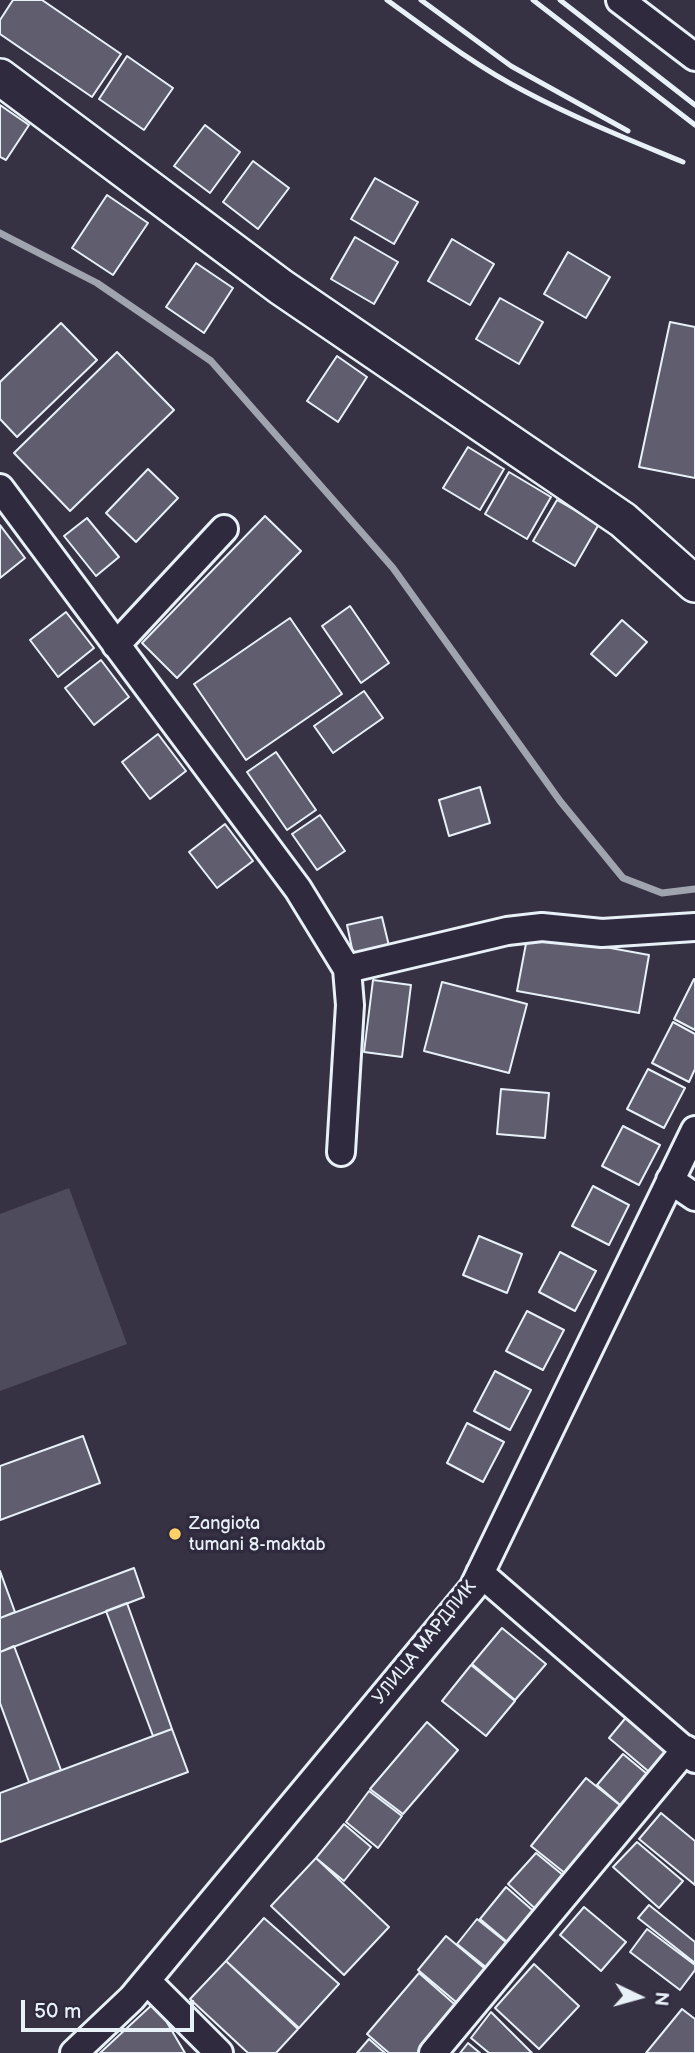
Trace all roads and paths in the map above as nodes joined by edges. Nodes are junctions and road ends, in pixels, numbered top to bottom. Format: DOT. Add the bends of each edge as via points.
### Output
graph roads {
  1 [pos="620,0"];
  2 [pos="695,57"];
  3 [pos="0,77"];
  4 [pos="0,488"];
  5 [pos="224,529"];
  6 [pos="695,584"];
  7 [pos="116,645"];
  8 [pos="695,927"];
  9 [pos="347,969"];
  10 [pos="695,1130"];
  11 [pos="341,1152"];
  12 [pos="670,1180"];
  13 [pos="695,1197"];
  14 [pos="480,1573"];
  15 [pos="690,1754"];
  16 [pos="147,1981"];
  17 [pos="74,2053"];
  18 [pos="219,2053"];
  19 [pos="433,2053"];
  1 -- 2 [label="street"];
  3 -- 6 [label="main road" via="281,287 623,520"];
  4 -- 7 [label="street"];
  5 -- 7 [label="street"];
  7 -- 9 [label="street" via="298,889"];
  8 -- 9 [label="street" via="602,933 542,927 507,931"];
  9 -- 11 [label="street" via="350,1005"];
  10 -- 12 [label="street, УЛИЦА МАРДЛИК"];
  12 -- 13 [label="street"];
  12 -- 14 [label="street, УЛИЦА МАРДЛИК"];
  14 -- 15 [label="street"];
  14 -- 16 [label="street, УЛИЦА МАРДЛИК" via="473,1588"];
  15 -- 19 [label="street"];
  16 -- 17 [label="street, УЛИЦА МАРДЛИК"];
  16 -- 18 [label="street"];
}
